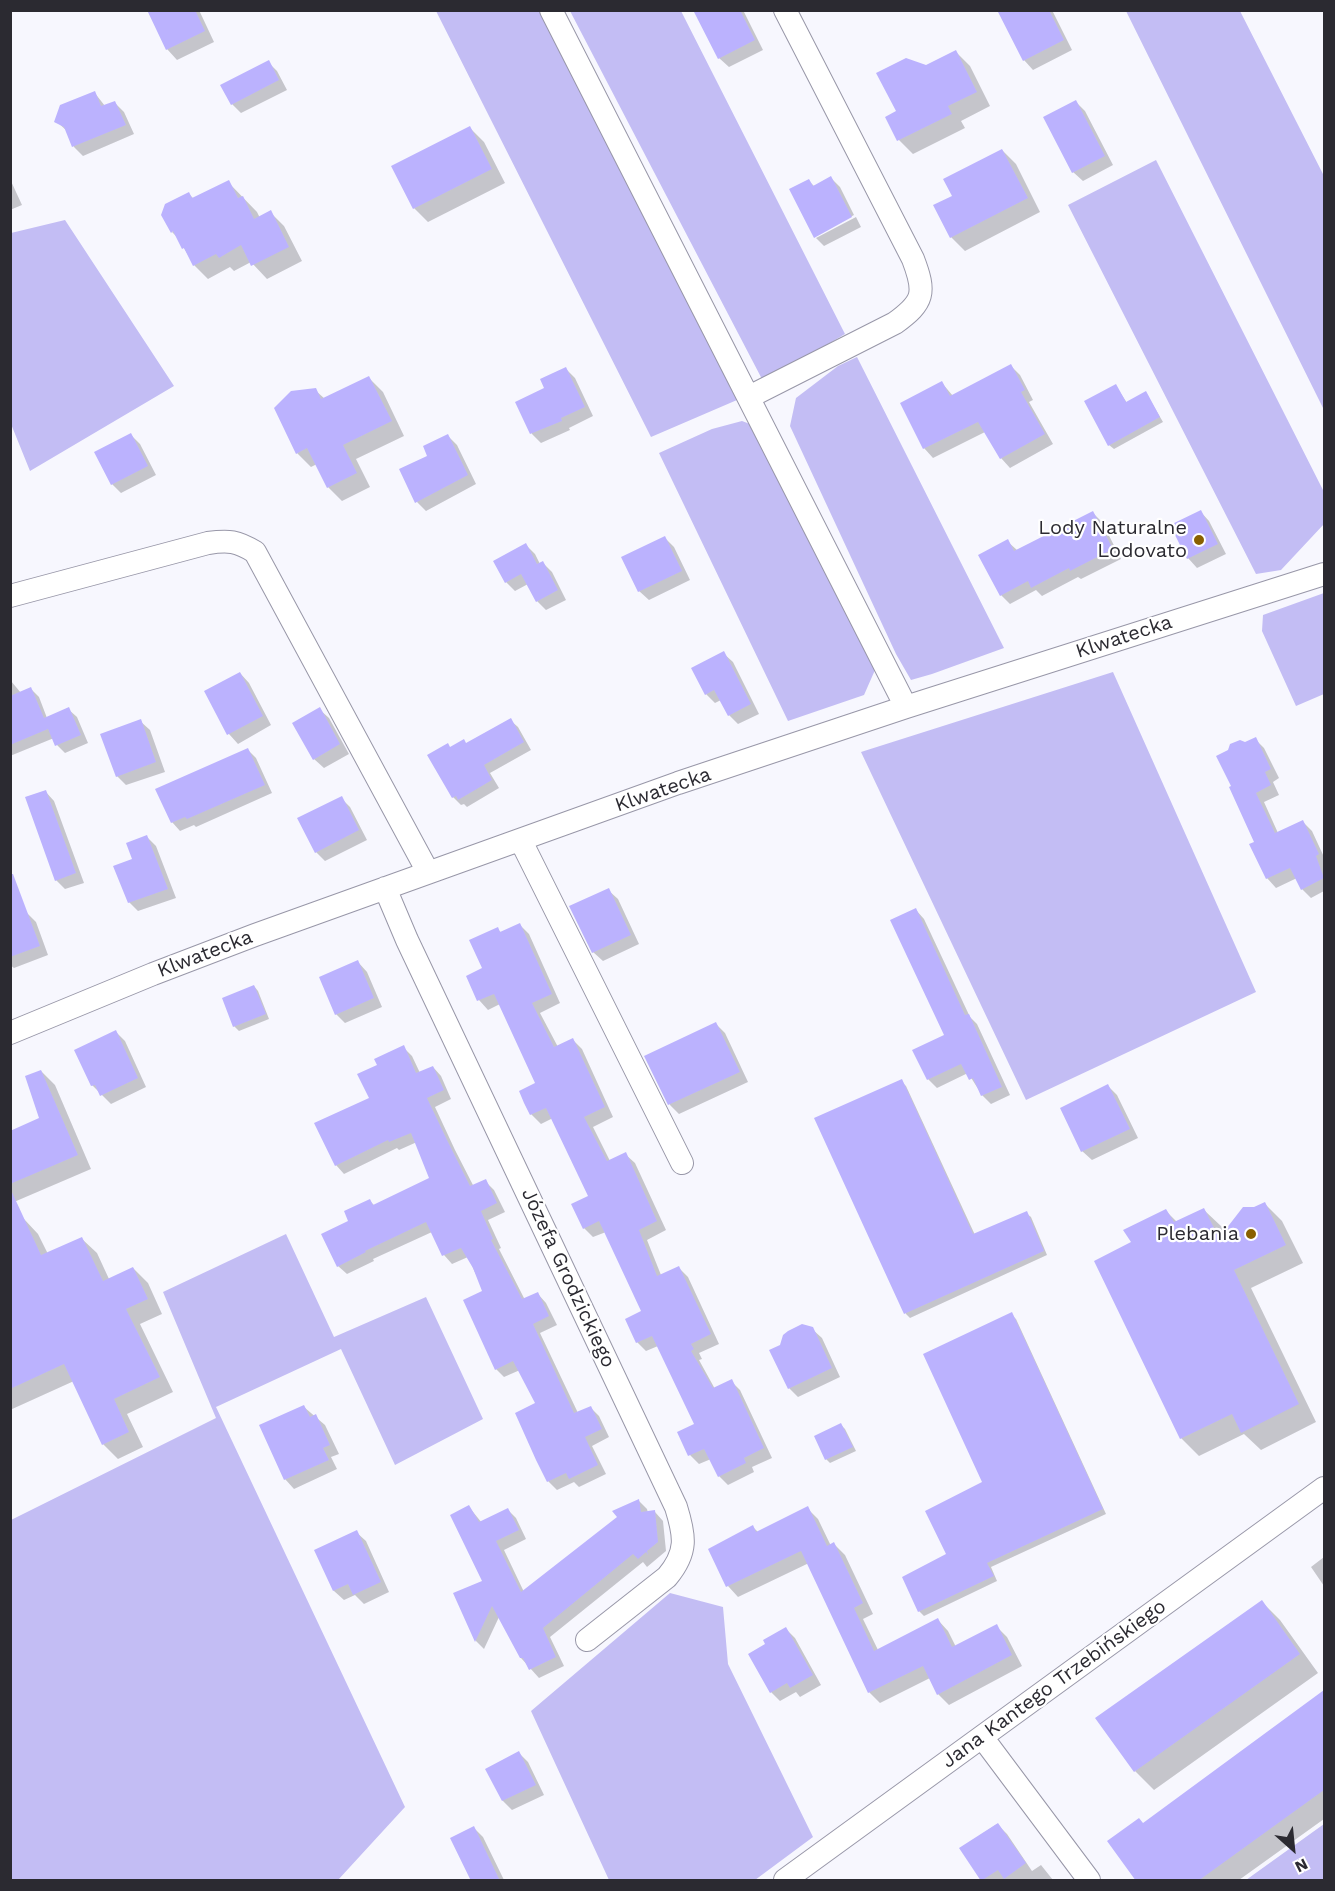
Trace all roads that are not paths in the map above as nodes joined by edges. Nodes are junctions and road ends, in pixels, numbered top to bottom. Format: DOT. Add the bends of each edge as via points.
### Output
graph roads {
  1 [pos="551,10"];
  2 [pos="785,10"];
  3 [pos="749,397"];
  4 [pos="1324,574"];
  5 [pos="10,596"];
  6 [pos="906,707"];
  7 [pos="521,841"];
  8 [pos="428,873"];
  9 [pos="385,888"];
  10 [pos="10,1033"];
  11 [pos="681,1163"];
  12 [pos="1324,1488"];
  13 [pos="587,1640"];
  14 [pos="981,1737"];
  15 [pos="784,1881"];
  16 [pos="1089,1881"];
  1 -- 3 [label="street"];
  2 -- 3 [label="street" via="913,259 921,295 913,310 895,323"];
  3 -- 6 [label="street"];
  4 -- 6 [label="street, Klwatecka"];
  5 -- 8 [label="street" via="208,543 227,540 255,552"];
  6 -- 7 [label="street, Klwatecka" via="678,783"];
  7 -- 8 [label="street, Klwatecka"];
  7 -- 11 [label="street"];
  8 -- 9 [label="street, Klwatecka"];
  9 -- 10 [label="street, Klwatecka" via="153,974"];
  9 -- 13 [label="street, Józefa Grodzickiego" via="676,1507 682,1528 683,1548 667,1577"];
  12 -- 14 [label="street, Jana Kantego Trzebińskiego"];
  14 -- 15 [label="street, Jana Kantego Trzebińskiego"];
  14 -- 16 [label="street"];
}
